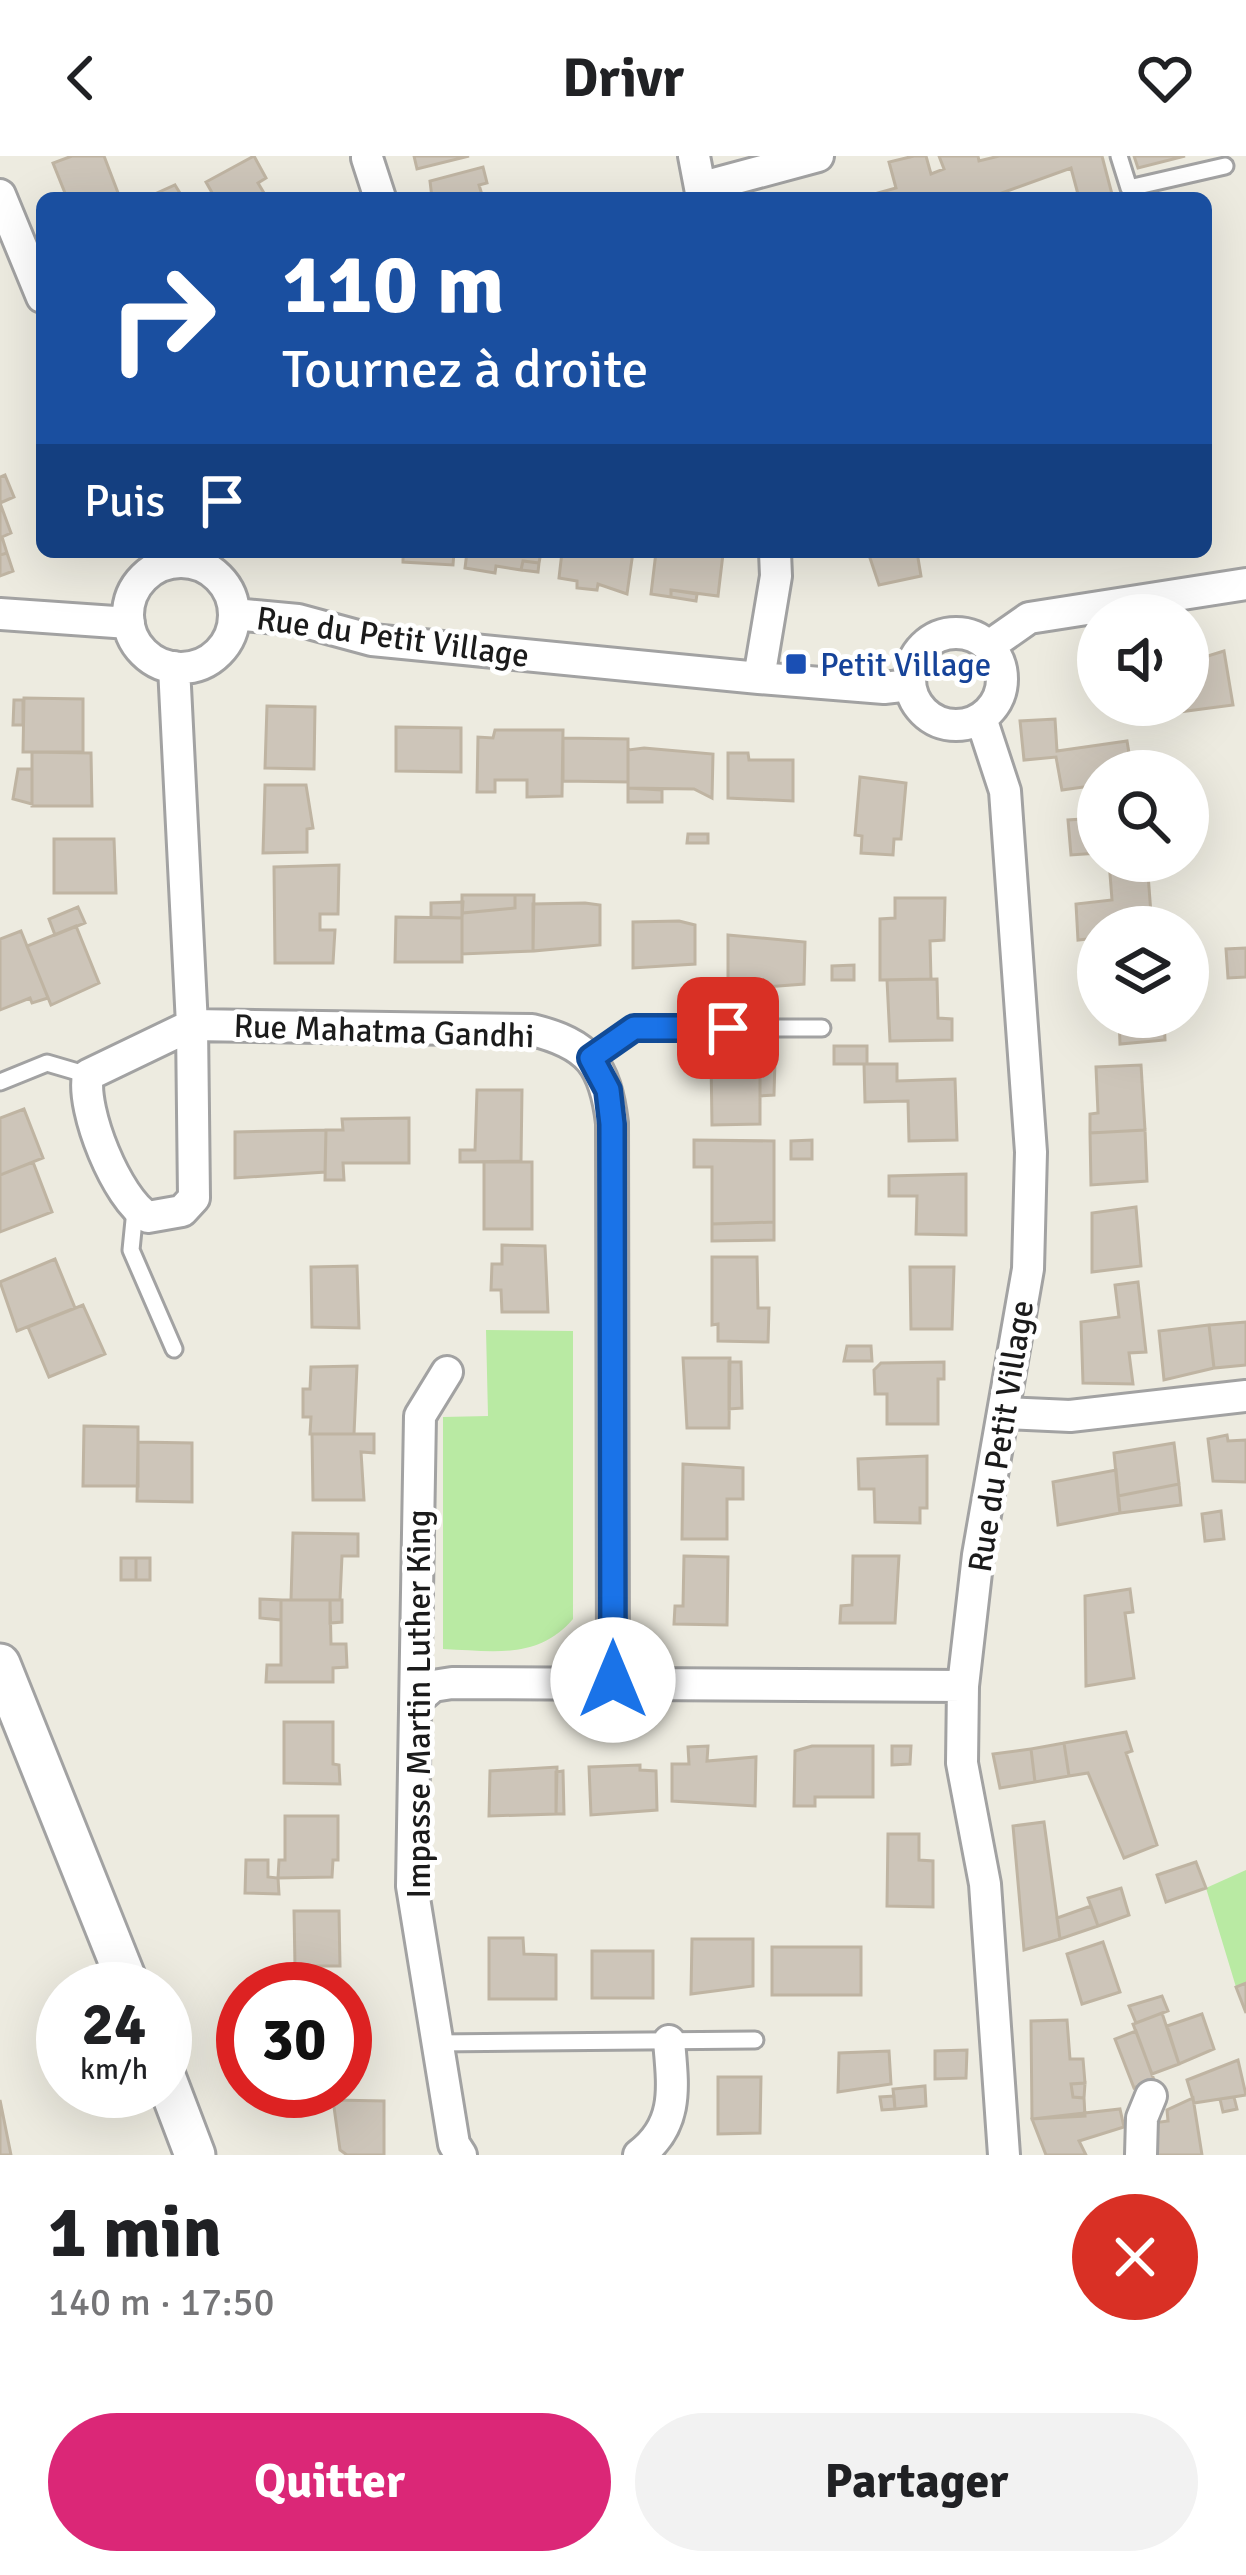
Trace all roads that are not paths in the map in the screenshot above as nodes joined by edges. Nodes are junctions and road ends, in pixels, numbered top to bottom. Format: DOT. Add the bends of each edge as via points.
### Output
graph roads {
  1 [pos="694,156"];
  2 [pos="818,156"];
  3 [pos="1119,156"];
  4 [pos="367,158"];
  5 [pos="1225,166"];
  6 [pos="378,192"];
  7 [pos="702,192"];
  8 [pos="0,195"];
  9 [pos="36,282"];
  10 [pos="162,558"];
  11 [pos="774,558"];
  12 [pos="1246,584"];
  13 [pos="0,614"];
  14 [pos="234,614"];
  15 [pos="129,623"];
  16 [pos="989,646"];
  17 [pos="174,667"];
  18 [pos="759,678"];
  19 [pos="910,685"];
  20 [pos="981,718"];
  21 [pos="192,1024"];
  22 [pos="822,1028"];
  23 [pos="591,1058"];
  24 [pos="88,1075"];
  25 [pos="0,1082"];
  26 [pos="135,1210"];
  27 [pos="174,1349"];
  28 [pos="447,1372"];
  29 [pos="1246,1396"];
  30 [pos="1006,1413"];
  31 [pos="0,1664"];
  32 [pos="613,1680"];
  33 [pos="963,1686"];
  34 [pos="419,1697"];
  35 [pos="119,1962"];
  36 [pos="755,2040"];
  37 [pos="669,2041"];
  38 [pos="437,2043"];
  39 [pos="1151,2096"];
  40 [pos="181,2118"];
  41 [pos="195,2155"];
  42 [pos="461,2155"];
  43 [pos="639,2155"];
  44 [pos="1004,2155"];
  45 [pos="1141,2155"];
  1 -- 7 [label="street"];
  2 -- 7 [label="street"];
  3 -- 5 [label="lane" via="1129,188"];
  4 -- 6 [label="street"];
  8 -- 9 [label="street"];
  10 -- 14 [label="street" via="217,576"];
  10 -- 15 [label="street" via="131,595"];
  11 -- 18 [label="street"];
  12 -- 16 [label="street" via="1029,618"];
  13 -- 15 [label="street"];
  14 -- 17 [label="street" via="220,651"];
  14 -- 18 [label="street, Rue du Petit Village" via="372,640"];
  15 -- 17 [label="street" via="144,653"];
  16 -- 19 [label="street" via="964,633 928,641 910,669"];
  16 -- 20 [label="street" via="1003,686"];
  17 -- 21 [label="street"];
  18 -- 19 [label="street, Rue du Petit Village"];
  19 -- 20 [label="street" via="916,702 944,724"];
  20 -- 30 [label="street, Rue du Petit Village" via="1005,791 1031,1152 1028,1269"];
  21 -- 23 [label="street, Rue Mahatma Gandhi" via="532,1030 568,1039"];
  21 -- 24 [label="street"];
  21 -- 26 [label="street" via="194,1198 166,1216"];
  22 -- 23 [label="lane" via="634,1028"];
  23 -- 32 [label="street" via="608,1090 612,1124"];
  24 -- 25 [label="lane" via="47,1063"];
  24 -- 26 [label="street" via="88,1105"];
  26 -- 27 [label="lane" via="130,1250"];
  28 -- 34 [label="street, Impasse Martin Luther King" via="420,1416"];
  29 -- 30 [label="street" via="1070,1416"];
  30 -- 33 [label="street, Rue du Petit Village"];
  31 -- 35 [label="street"];
  32 -- 33 [label="street"];
  32 -- 34 [label="street" via="452,1683"];
  33 -- 44 [label="street, Rue du Petit Village" via="962,1762 985,1884"];
  34 -- 38 [label="street, Impasse Martin Luther King" via="412,1715 412,1886"];
  36 -- 37 [label="lane"];
  37 -- 38 [label="lane"];
  37 -- 43 [label="street" via="674,2098 665,2130"];
  38 -- 42 [label="street, Impasse Martin Luther King"];
  39 -- 45 [label="street"];
  40 -- 41 [label="street"];
}
